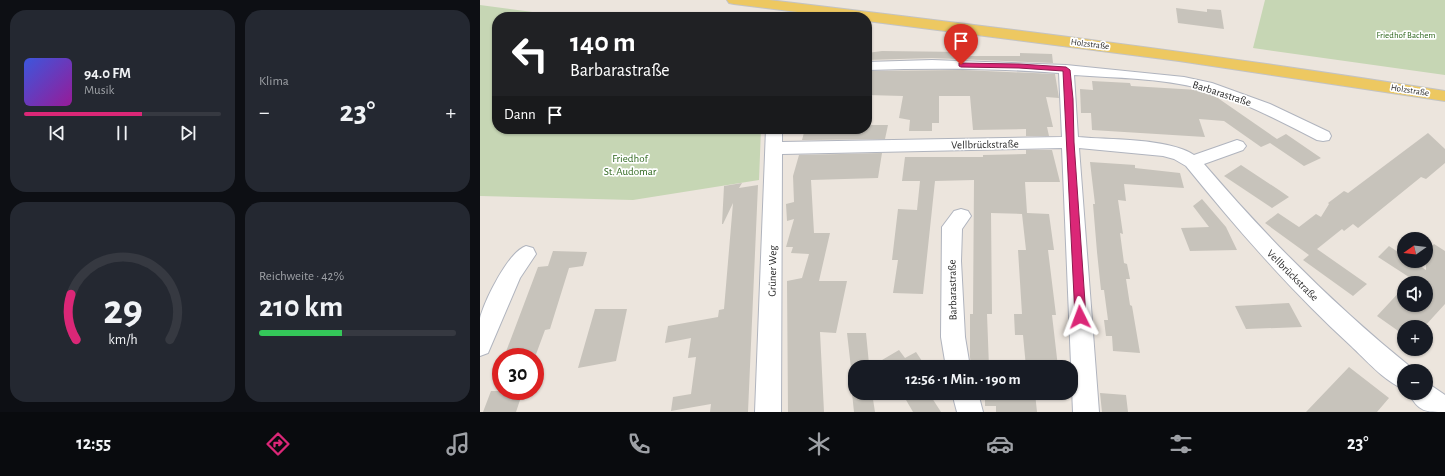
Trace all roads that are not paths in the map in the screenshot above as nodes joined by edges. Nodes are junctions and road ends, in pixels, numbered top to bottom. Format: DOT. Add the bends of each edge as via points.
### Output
graph roads {
  1 [pos="734,0"];
  2 [pos="799,0"];
  3 [pos="832,12"];
  4 [pos="872,17"];
  5 [pos="872,66"];
  6 [pos="1066,70"];
  7 [pos="1445,82"];
  8 [pos="1445,96"];
  9 [pos="1323,136"];
  10 [pos="774,139"];
  11 [pos="1070,142"];
  12 [pos="1237,146"];
  13 [pos="1192,162"];
  14 [pos="961,216"];
  15 [pos="526,254"];
  16 [pos="480,345"];
  17 [pos="957,360"];
  18 [pos="1397,371"];
  19 [pos="967,400"];
  20 [pos="768,412"];
  21 [pos="970,412"];
  22 [pos="1086,412"];
  1 -- 3 [label="main road, Holzstraße"];
  2 -- 7 [label="main road, Holzstraße" via="1260,56"];
  4 -- 8 [label="main road, Holzstraße" via="1314,74"];
  5 -- 6 [label="street, Barbarastraße" via="995,65"];
  6 -- 9 [label="street, Barbarastraße" via="1146,76 1207,86 1264,108"];
  6 -- 11 [label="street"];
  10 -- 11 [label="street, Vellbrückstraße"];
  10 -- 20 [label="street, Grüner Weg"];
  11 -- 13 [label="street, Vellbrückstraße" via="1163,150 1180,154"];
  11 -- 22 [label="street"];
  12 -- 13 [label="street"];
  13 -- 18 [label="street, Vellbrückstraße" via="1282,265 1356,337"];
  14 -- 17 [label="street, Barbarastraße" via="952,227 951,260 953,337"];
  15 -- 16 [label="street" via="511,272"];
  19 -- 21 [label="street"];
}
